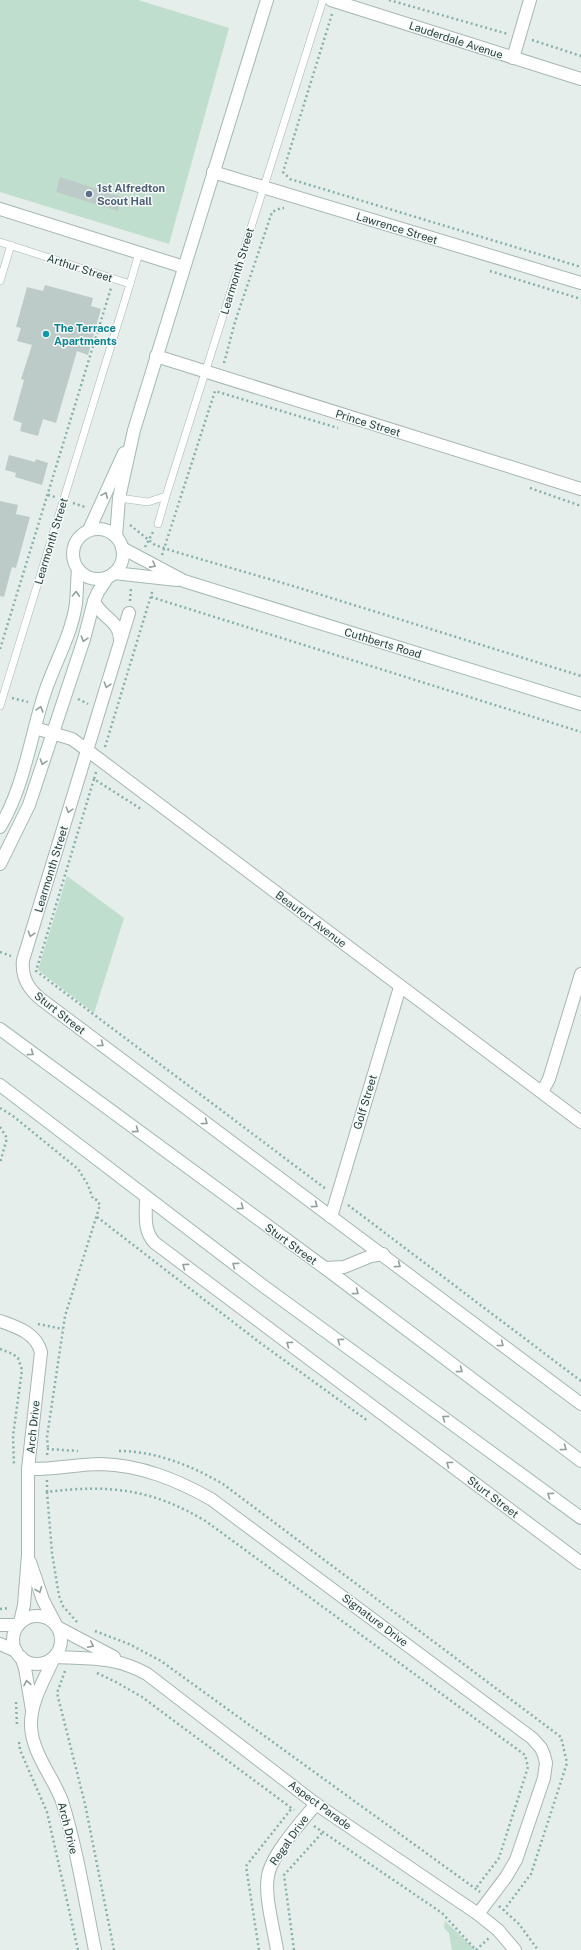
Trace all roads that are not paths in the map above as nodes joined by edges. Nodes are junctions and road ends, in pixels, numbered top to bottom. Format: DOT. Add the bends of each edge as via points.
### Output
graph roads {
  1 [pos="267,0"];
  2 [pos="323,0"];
  3 [pos="331,0"];
  4 [pos="530,0"];
  5 [pos="512,58"];
  6 [pos="581,80"];
  7 [pos="213,172"];
  8 [pos="263,188"];
  9 [pos="0,209"];
  10 [pos="0,242"];
  11 [pos="11,245"];
  12 [pos="139,253"];
  13 [pos="184,267"];
  14 [pos="0,281"];
  15 [pos="581,283"];
  16 [pos="130,284"];
  17 [pos="156,356"];
  18 [pos="205,372"];
  19 [pos="134,430"];
  20 [pos="581,489"];
  21 [pos="166,496"];
  22 [pos="119,498"];
  23 [pos="158,524"];
  24 [pos="88,530"];
  25 [pos="116,537"];
  26 [pos="122,548"];
  27 [pos="78,569"];
  28 [pos="111,575"];
  29 [pos="184,581"];
  30 [pos="94,601"];
  31 [pos="129,613"];
  32 [pos="118,648"];
  33 [pos="581,704"];
  34 [pos="0,706"];
  35 [pos="35,728"];
  36 [pos="53,733"];
  37 [pos="87,750"];
  38 [pos="0,827"];
  39 [pos="0,864"];
  40 [pos="581,974"];
  41 [pos="24,977"];
  42 [pos="400,987"];
  43 [pos="0,1029"];
  44 [pos="0,1085"];
  45 [pos="542,1092"];
  46 [pos="581,1122"];
  47 [pos="146,1198"];
  48 [pos="331,1217"];
  49 [pos="383,1254"];
  50 [pos="325,1268"];
  51 [pos="0,1321"];
  52 [pos="581,1404"];
  53 [pos="581,1461"];
  54 [pos="28,1469"];
  55 [pos="581,1518"];
  56 [pos="28,1555"];
  57 [pos="581,1562"];
  58 [pos="19,1624"];
  59 [pos="0,1625"];
  60 [pos="57,1625"];
  61 [pos="0,1644"];
  62 [pos="18,1654"];
  63 [pos="54,1658"];
  64 [pos="123,1663"];
  65 [pos="32,1710"];
  66 [pos="316,1804"];
  67 [pos="478,1914"];
  68 [pos="96,1950"];
  69 [pos="277,1950"];
  70 [pos="514,1950"];
  1 -- 7 [label="street"];
  2 -- 8 [label="lane, Learmonth Street"];
  3 -- 5 [label="street, Lauderdale Avenue"];
  4 -- 5 [label="street"];
  5 -- 6 [label="street, Lauderdale Avenue"];
  7 -- 8 [label="street, Lawrence Street"];
  7 -- 13 [label="street"];
  8 -- 15 [label="street, Lawrence Street"];
  8 -- 18 [label="lane, Learmonth Street"];
  9 -- 12 [label="street"];
  10 -- 11 [label="lane, Arthur Street"];
  11 -- 14 [label="lane"];
  11 -- 16 [label="lane, Arthur Street"];
  12 -- 13 [label="street"];
  12 -- 16 [label="lane"];
  13 -- 17 [label="street"];
  16 -- 34 [label="lane, Learmonth Street"];
  17 -- 18 [label="street, Prince Street"];
  17 -- 19 [label="street"];
  18 -- 20 [label="street, Prince Street"];
  18 -- 21 [label="lane, Learmonth Street"];
  19 -- 22 [label="street"];
  24 -- 19 [label="street, one-way"];
  21 -- 22 [label="lane" via="148,502"];
  21 -- 23 [label="lane, Learmonth Street"];
  22 -- 25 [label="street"];
  24 -- 25 [label="street" via="104,529"];
  24 -- 27 [label="street" via="76,540 73,547 74,562"];
  25 -- 26 [label="street"];
  26 -- 28 [label="street" via="122,561"];
  26 -- 29 [label="street, Cuthberts Road, one-way"];
  27 -- 28 [label="street" via="82,574 95,579"];
  35 -- 27 [label="street, one-way" via="76,604"];
  28 -- 29 [label="street, Cuthberts Road"];
  28 -- 30 [label="street"];
  29 -- 33 [label="street, Cuthberts Road"];
  30 -- 32 [label="street, Learmonth Street" via="98,610 117,626 120,636"];
  30 -- 36 [label="street, one-way"];
  31 -- 32 [label="street, Learmonth Street"];
  32 -- 37 [label="street, Learmonth Street, one-way"];
  35 -- 36 [label="street, Beaufort Avenue"];
  35 -- 38 [label="street" via="16,794"];
  36 -- 37 [label="street, Beaufort Avenue" via="72,739"];
  36 -- 39 [label="street, one-way" via="29,805"];
  37 -- 41 [label="street, Learmonth Street, one-way" via="23,960"];
  37 -- 42 [label="street, Beaufort Avenue"];
  40 -- 45 [label="street" via="549,1079"];
  41 -- 48 [label="street, Sturt Street, one-way" via="29,988 42,1000"];
  42 -- 45 [label="street, Beaufort Avenue"];
  42 -- 48 [label="street, Golf Street"];
  43 -- 50 [label="street, Sturt Street, one-way"];
  44 -- 47 [label="street"];
  45 -- 46 [label="street, Beaufort Avenue"];
  55 -- 47 [label="street, one-way"];
  57 -- 47 [label="street, Sturt Street, one-way" via="155,1243 146,1228"];
  48 -- 49 [label="street, Sturt Street"];
  49 -- 50 [label="street" via="344,1267"];
  49 -- 52 [label="street, Sturt Street, one-way"];
  50 -- 53 [label="street, Sturt Street, one-way"];
  51 -- 54 [label="street, Arch Drive" via="27,1333 41,1352"];
  54 -- 56 [label="street, Arch Drive"];
  54 -- 67 [label="street, Signature Drive" via="46,1470 103,1464 147,1471 182,1483 211,1499 532,1738 543,1752 545,1773 516,1860"];
  56 -- 58 [label="street, Arch Drive" via="24,1605"];
  56 -- 60 [label="street, Arch Drive, one-way" via="46,1607"];
  58 -- 59 [label="street"];
  58 -- 60 [label="street" via="23,1619 34,1616 43,1617"];
  58 -- 62 [label="street" via="13,1636"];
  60 -- 63 [label="street" via="62,1642"];
  60 -- 64 [label="street, Aspect Parade, one-way"];
  61 -- 62 [label="street"];
  62 -- 63 [label="street" via="38,1664"];
  65 -- 62 [label="street, Arch Drive, one-way" via="25,1668"];
  63 -- 64 [label="street, Aspect Parade" via="91,1657"];
  63 -- 65 [label="street, Arch Drive"];
  64 -- 66 [label="street, Aspect Parade" via="153,1678"];
  65 -- 68 [label="street, Arch Drive" via="32,1735 58,1790 66,1816"];
  66 -- 67 [label="street, Aspect Parade"];
  66 -- 69 [label="street, Regal Drive" via="272,1862 268,1876"];
  67 -- 70 [label="street, Aspect Parade" via="498,1930"];
}
